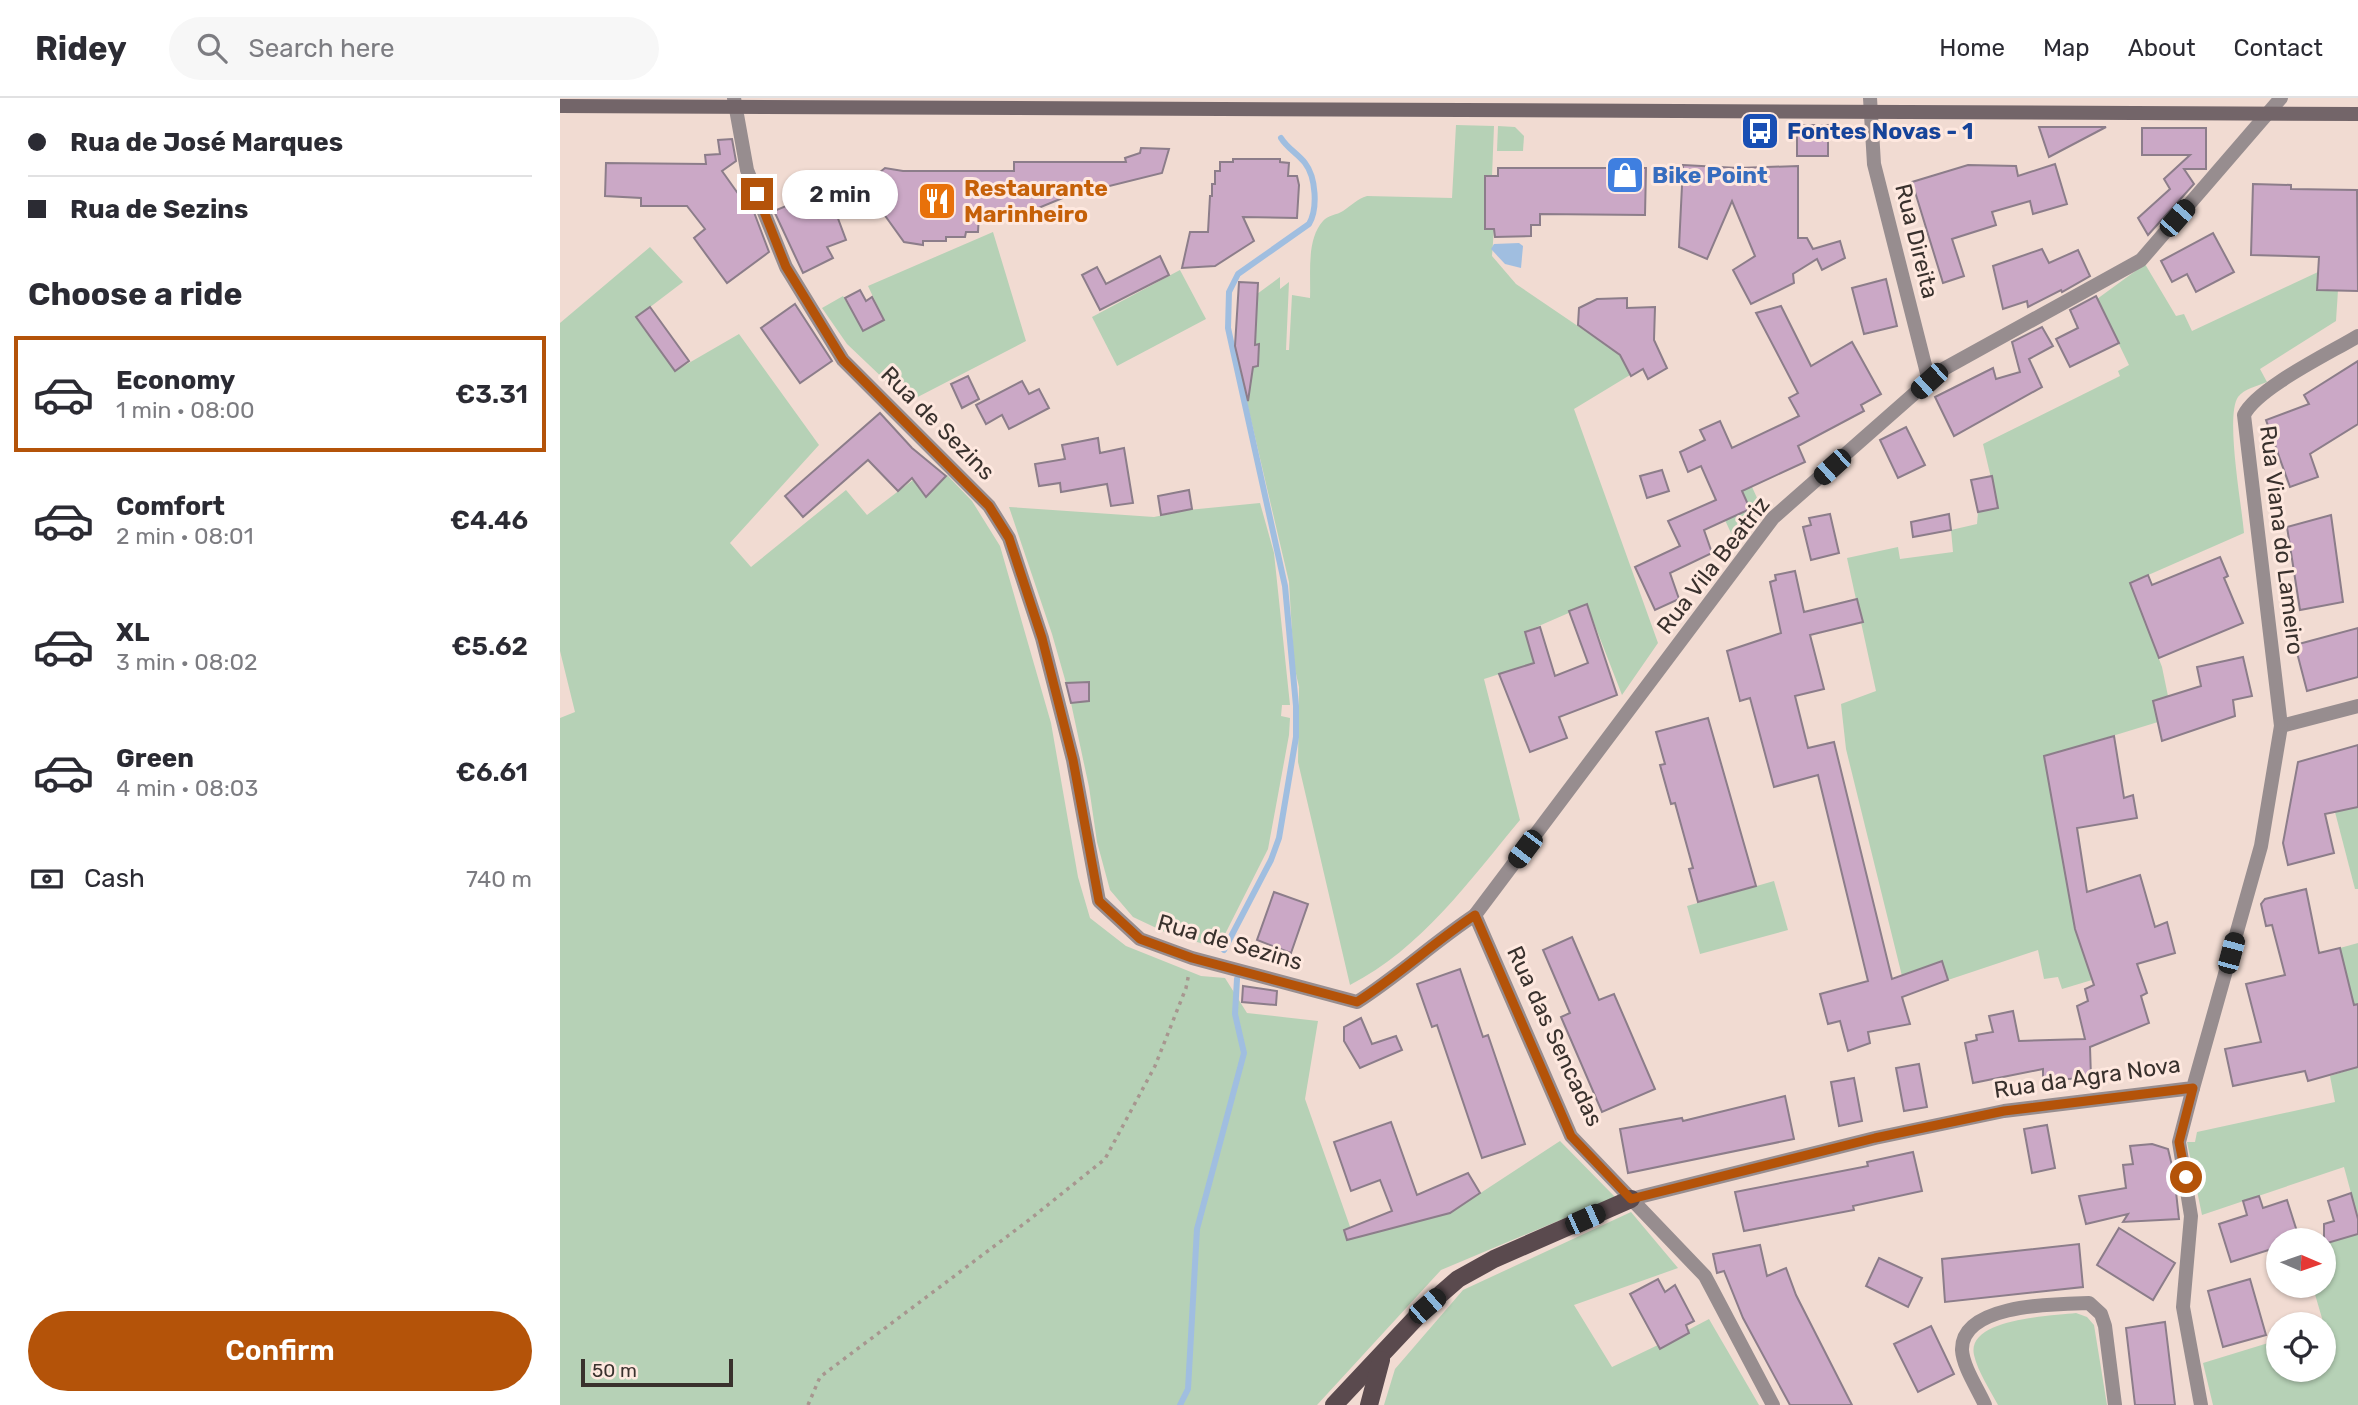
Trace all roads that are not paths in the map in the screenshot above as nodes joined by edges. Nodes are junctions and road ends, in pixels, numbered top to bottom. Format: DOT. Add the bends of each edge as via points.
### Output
graph roads {
  1 [pos="2281,98"];
  2 [pos="735,102"];
  3 [pos="1870,104"];
  4 [pos="560,106"];
  5 [pos="2358,114"];
  6 [pos="2264,115"];
  7 [pos="2358,336"];
  8 [pos="1929,381"];
  9 [pos="2358,706"];
  10 [pos="2281,726"];
  11 [pos="1475,915"];
  12 [pos="2193,1088"];
  13 [pos="1631,1199"];
  14 [pos="1382,1357"];
  15 [pos="1334,1405"];
  16 [pos="1369,1405"];
  17 [pos="1773,1405"];
  18 [pos="1985,1405"];
  19 [pos="2115,1405"];
  20 [pos="2201,1405"];
  1 -- 6 [label="street, Rua Vila Beatriz"];
  2 -- 3 [label="main road"];
  2 -- 4 [label="main road"];
  2 -- 11 [label="street, Rua de Sezins" via="747,170 786,267 843,360 989,506 1009,538 1042,638 1070,747 1099,901 1140,939 1192,958 1357,1002"];
  3 -- 6 [label="main road"];
  3 -- 8 [label="street, Rua Direita" via="1874,164"];
  5 -- 6 [label="main road"];
  6 -- 8 [label="street, Rua Vila Beatriz" via="2141,260"];
  7 -- 10 [label="street, Rua Viana do Lameiro" via="2264,393 2244,415"];
  8 -- 11 [label="street, Rua Vila Beatriz" via="1773,519"];
  9 -- 10 [label="street"];
  10 -- 12 [label="street, Rua da Agra Nova" via="2261,845"];
  11 -- 13 [label="street, Rua das Sencadas" via="1571,1136"];
  12 -- 13 [label="street, Rua da Agra Nova" via="2004,1111"];
  12 -- 20 [label="street" via="2179,1142 2191,1216 2183,1307"];
  13 -- 14 [label="main road" via="1458,1279"];
  13 -- 17 [label="street, Rua das Sencadas" via="1705,1276"];
  14 -- 15 [label="main road"];
  14 -- 16 [label="main road"];
  18 -- 19 [label="street" via="1962,1354 1965,1336 1975,1322 1996,1313 2089,1303 2101,1314 2105,1326"];
}
